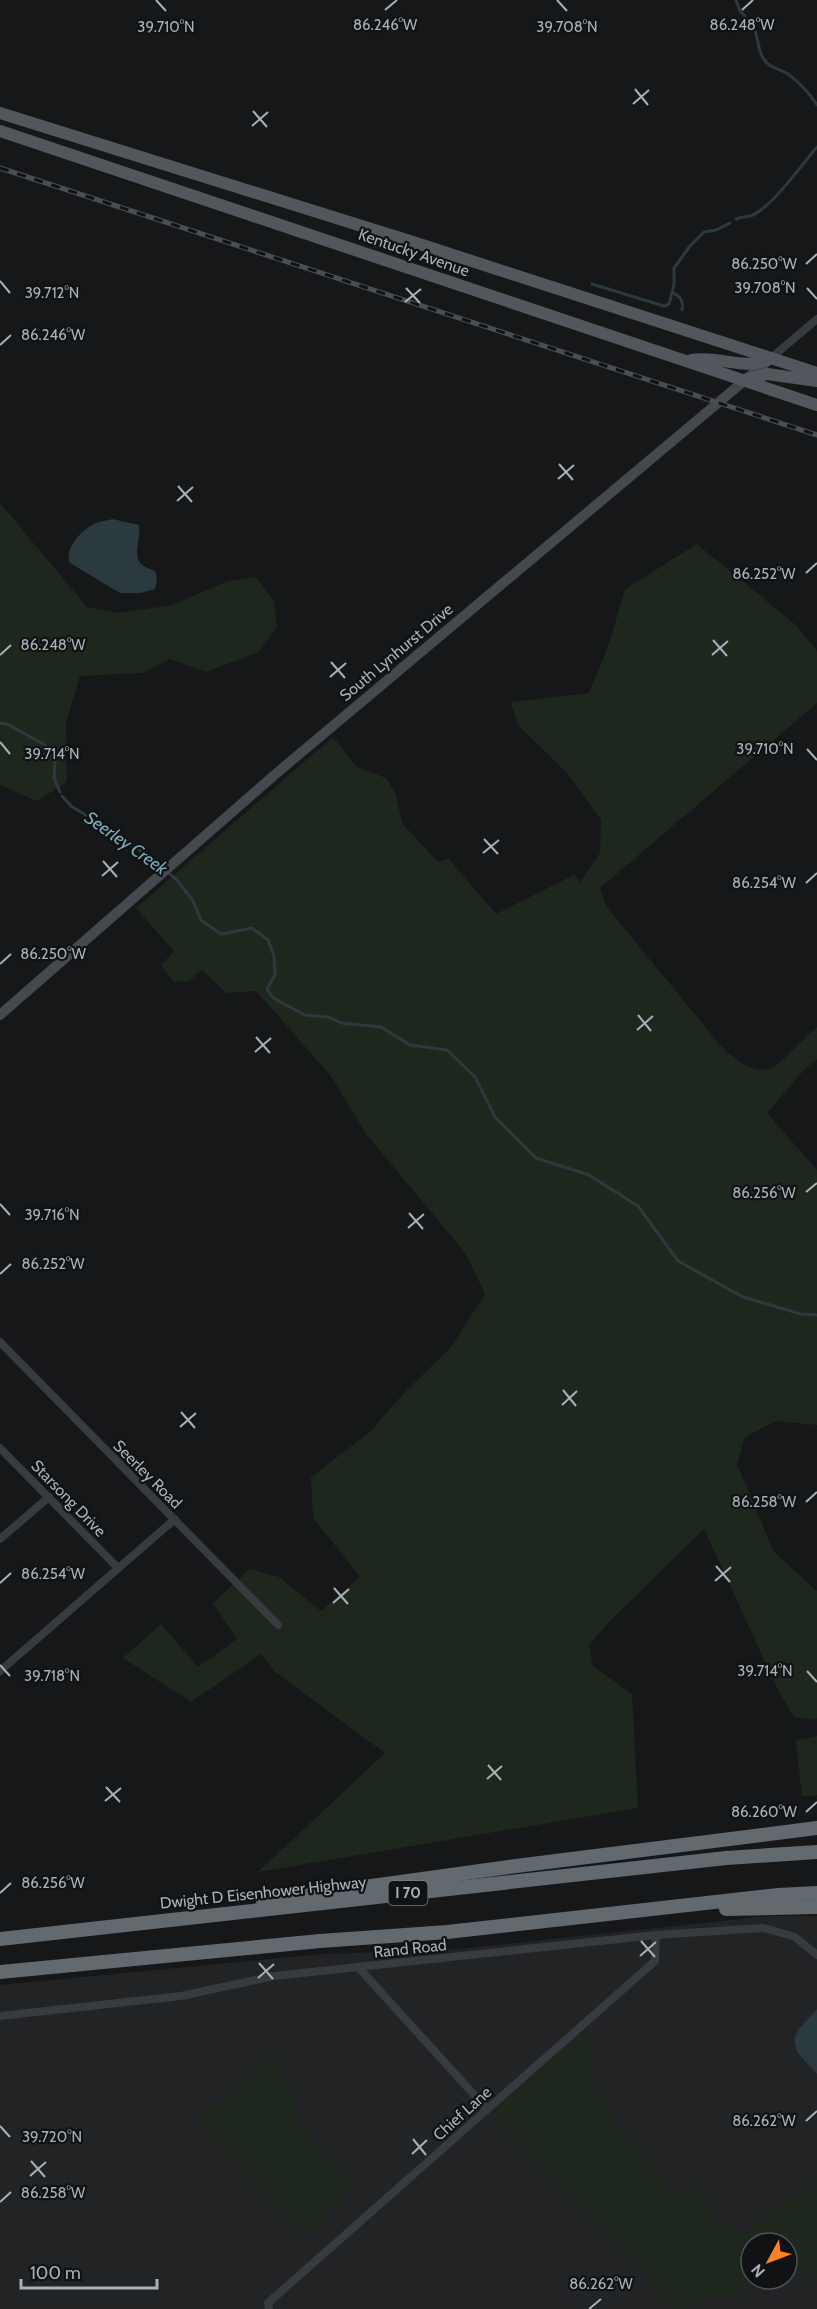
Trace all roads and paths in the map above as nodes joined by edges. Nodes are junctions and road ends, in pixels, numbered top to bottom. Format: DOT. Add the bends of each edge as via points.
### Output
graph roads {
  1 [pos="0,113"];
  2 [pos="0,131"];
  3 [pos="817,319"];
  4 [pos="771,358"];
  5 [pos="685,361"];
  6 [pos="817,373"];
  7 [pos="744,381"];
  8 [pos="817,381"];
  9 [pos="817,405"];
  10 [pos="0,1015"];
  11 [pos="0,1342"];
  12 [pos="0,1448"];
  13 [pos="49,1497"];
  14 [pos="175,1519"];
  15 [pos="0,1539"];
  16 [pos="118,1568"];
  17 [pos="278,1625"];
  18 [pos="0,1671"];
  19 [pos="817,1828"];
  20 [pos="817,1852"];
  21 [pos="817,1893"];
  22 [pos="817,1907"];
  23 [pos="643,1911"];
  24 [pos="137,1923"];
  25 [pos="656,1935"];
  26 [pos="0,1939"];
  27 [pos="817,1955"];
  28 [pos="358,1967"];
  29 [pos="0,1972"];
  30 [pos="0,2016"];
  31 [pos="487,2109"];
  32 [pos="269,2306"];
  1 -- 4 [label="main road, Kentucky Avenue"];
  2 -- 5 [label="main road, Kentucky Avenue"];
  3 -- 4 [label="street, South Lynhurst Drive"];
  4 -- 5 [label="main road" via="745,364"];
  4 -- 6 [label="main road, Kentucky Avenue"];
  4 -- 7 [label="main road, South Lynhurst Drive"];
  5 -- 7 [label="main road, Kentucky Avenue"];
  7 -- 8 [label="main road" via="767,374"];
  7 -- 9 [label="main road, Kentucky Avenue"];
  7 -- 10 [label="main road, South Lynhurst Drive" via="412,658"];
  11 -- 14 [label="street, Seerley Road"];
  12 -- 13 [label="street, Starsong Drive"];
  13 -- 15 [label="street"];
  13 -- 16 [label="street, Starsong Drive"];
  14 -- 16 [label="street"];
  14 -- 17 [label="street, Seerley Road"];
  16 -- 18 [label="street"];
  19 -- 24 [label="highway" via="312,1892"];
  20 -- 24 [label="highway, Dwight D Eisenhower Highway / I 70" via="726,1858"];
  21 -- 23 [label="highway"];
  22 -- 23 [label="highway"];
  23 -- 29 [label="highway"];
  24 -- 26 [label="highway, Dwight D Eisenhower Highway / I 70"];
  25 -- 27 [label="street, Rand Road" via="764,1928 795,1937"];
  25 -- 28 [label="street, Rand Road"];
  25 -- 31 [label="street, Chief Lane" via="655,1961"];
  28 -- 30 [label="street, Rand Road" via="258,1979 182,1995"];
  28 -- 31 [label="street"];
  31 -- 32 [label="street, Chief Lane"];
}
